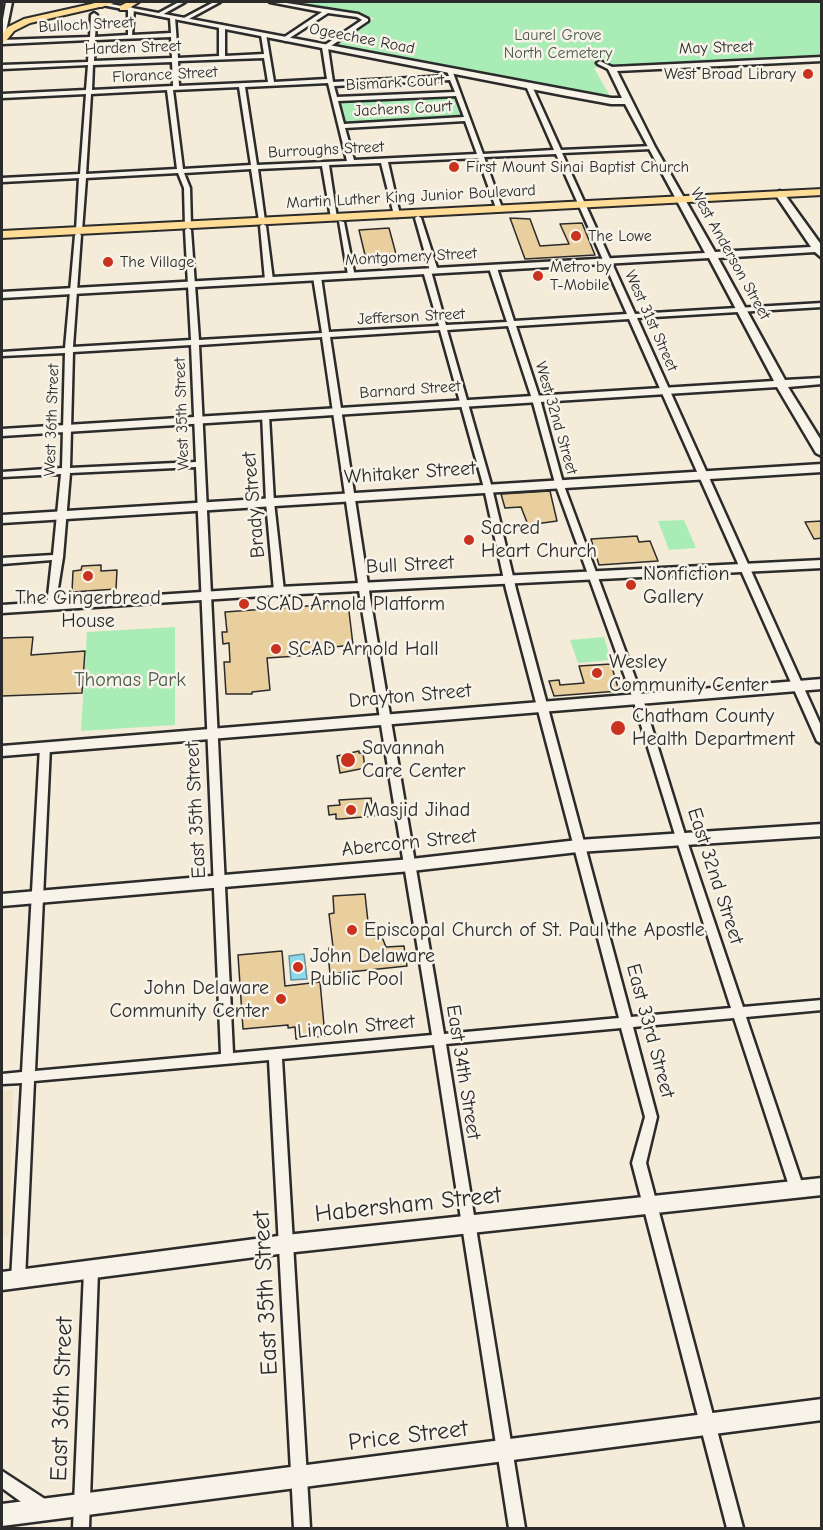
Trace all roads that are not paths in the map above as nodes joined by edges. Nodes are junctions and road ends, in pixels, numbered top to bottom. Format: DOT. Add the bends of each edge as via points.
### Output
graph roads {
  1 [pos="9,2"];
  2 [pos="99,2"];
  3 [pos="182,2"];
  4 [pos="217,2"];
  5 [pos="273,2"];
  6 [pos="129,6"];
  7 [pos="327,11"];
  8 [pos="94,15"];
  9 [pos="158,15"];
  10 [pos="173,18"];
  11 [pos="185,20"];
  12 [pos="3,23"];
  13 [pos="222,27"];
  14 [pos="130,34"];
  15 [pos="173,35"];
  16 [pos="264,35"];
  17 [pos="92,39"];
  18 [pos="285,39"];
  19 [pos="2,40"];
  20 [pos="325,47"];
  21 [pos="266,56"];
  22 [pos="222,58"];
  23 [pos="822,59"];
  24 [pos="174,60"];
  25 [pos="90,63"];
  26 [pos="600,63"];
  27 [pos="2,68"];
  28 [pos="612,69"];
  29 [pos="451,75"];
  30 [pos="330,82"];
  31 [pos="271,84"];
  32 [pos="242,85"];
  33 [pos="529,86"];
  34 [pos="173,88"];
  35 [pos="88,92"];
  36 [pos="458,94"];
  37 [pos="2,96"];
  38 [pos="334,99"];
  39 [pos="627,101"];
  40 [pos="467,119"];
  41 [pos="341,126"];
  42 [pos="651,147"];
  43 [pos="559,152"];
  44 [pos="480,156"];
  45 [pos="384,160"];
  46 [pos="351,162"];
  47 [pos="325,164"];
  48 [pos="254,167"];
  49 [pos="180,171"];
  50 [pos="84,176"];
  51 [pos="2,180"];
  52 [pos="822,192"];
  53 [pos="782,197"];
  54 [pos="822,197"];
  55 [pos="681,200"];
  56 [pos="583,206"];
  57 [pos="499,208"];
  58 [pos="397,215"];
  59 [pos="418,218"];
  60 [pos="338,220"];
  61 [pos="263,224"];
  62 [pos="188,228"];
  63 [pos="79,233"];
  64 [pos="2,235"];
  65 [pos="2,240"];
  66 [pos="820,251"];
  67 [pos="711,256"];
  68 [pos="607,261"];
  69 [pos="493,268"];
  70 [pos="431,271"];
  71 [pos="352,275"];
  72 [pos="317,277"];
  73 [pos="269,280"];
  74 [pos="192,284"];
  75 [pos="73,290"];
  76 [pos="2,295"];
  77 [pos="822,305"];
  78 [pos="742,309"];
  79 [pos="632,316"];
  80 [pos="512,325"];
  81 [pos="442,329"];
  82 [pos="326,335"];
  83 [pos="195,343"];
  84 [pos="69,350"];
  85 [pos="2,354"];
  86 [pos="822,381"];
  87 [pos="781,384"];
  88 [pos="665,390"];
  89 [pos="536,399"];
  90 [pos="464,403"];
  91 [pos="335,411"];
  92 [pos="265,416"];
  93 [pos="197,420"];
  94 [pos="68,428"];
  95 [pos="2,433"];
  96 [pos="822,453"];
  97 [pos="199,464"];
  98 [pos="822,468"];
  99 [pos="66,470"];
  100 [pos="2,474"];
  101 [pos="704,475"];
  102 [pos="559,483"];
  103 [pos="488,488"];
  104 [pos="351,496"];
  105 [pos="270,502"];
  106 [pos="202,506"];
  107 [pos="62,515"];
  108 [pos="2,519"];
  109 [pos="58,557"];
  110 [pos="2,561"];
  111 [pos="822,564"];
  112 [pos="746,568"];
  113 [pos="593,576"];
  114 [pos="508,579"];
  115 [pos="364,587"];
  116 [pos="279,591"];
  117 [pos="206,597"];
  118 [pos="52,605"];
  119 [pos="2,609"];
  120 [pos="822,684"];
  121 [pos="798,686"];
  122 [pos="638,699"];
  123 [pos="542,707"];
  124 [pos="386,720"];
  125 [pos="212,734"];
  126 [pos="822,741"];
  127 [pos="45,747"];
  128 [pos="2,751"];
  129 [pos="822,830"];
  130 [pos="681,838"];
  131 [pos="578,846"];
  132 [pos="411,865"];
  133 [pos="219,881"];
  134 [pos="39,897"];
  135 [pos="2,900"];
  136 [pos="822,1005"];
  137 [pos="739,1012"];
  138 [pos="626,1022"];
  139 [pos="438,1039"];
  140 [pos="275,1054"];
  141 [pos="227,1058"];
  142 [pos="29,1076"];
  143 [pos="2,1079"];
  144 [pos="822,1186"];
  145 [pos="797,1189"];
  146 [pos="649,1205"];
  147 [pos="468,1225"];
  148 [pos="286,1244"];
  149 [pos="92,1271"];
  150 [pos="10,1280"];
  151 [pos="822,1409"];
  152 [pos="708,1424"];
  153 [pos="505,1451"];
  154 [pos="299,1478"];
  155 [pos="2,1479"];
  156 [pos="82,1506"];
  157 [pos="46,1509"];
  158 [pos="2,1515"];
  159 [pos="81,1528"];
  160 [pos="302,1528"];
  161 [pos="517,1528"];
  162 [pos="735,1528"];
  1 -- 12 [label="street"];
  2 -- 6 [label="main road, Ogeechee Road"];
  2 -- 12 [label="main road"];
  2 -- 19 [label="main road" via="27,21"];
  3 -- 9 [label="street"];
  4 -- 11 [label="street"];
  5 -- 7 [label="street"];
  6 -- 9 [label="main road, Ogeechee Road"];
  6 -- 14 [label="street"];
  7 -- 18 [label="street"];
  7 -- 20 [label="street" via="366,20"];
  8 -- 17 [label="street, West 36th Street"];
  9 -- 10 [label="main road, Ogeechee Road"];
  10 -- 11 [label="main road, Ogeechee Road"];
  10 -- 15 [label="street, West 35th Street"];
  11 -- 13 [label="main road, Ogeechee Road"];
  12 -- 19 [label="street"];
  13 -- 16 [label="main road, Ogeechee Road"];
  13 -- 22 [label="street"];
  15 -- 17 [label="street, Bulloch Street"];
  15 -- 24 [label="street, West 35th Street"];
  16 -- 18 [label="main road, Ogeechee Road"];
  16 -- 21 [label="street"];
  17 -- 19 [label="street, Bulloch Street"];
  17 -- 25 [label="street, West 36th Street"];
  18 -- 20 [label="main road, Ogeechee Road"];
  20 -- 29 [label="main road, Ogeechee Road"];
  20 -- 30 [label="street"];
  21 -- 22 [label="street, Harden Street"];
  21 -- 31 [label="street"];
  22 -- 24 [label="street, Harden Street"];
  23 -- 28 [label="main road, May Street"];
  24 -- 25 [label="street, Harden Street"];
  24 -- 34 [label="street, West 35th Street"];
  25 -- 27 [label="street, Harden Street"];
  25 -- 35 [label="street, West 36th Street"];
  26 -- 28 [label="street"];
  28 -- 39 [label="main road, West Anderson Street"];
  29 -- 30 [label="street, Florance Street"];
  29 -- 33 [label="main road, Ogeechee Road"];
  29 -- 36 [label="street"];
  30 -- 31 [label="street, Florance Street"];
  30 -- 38 [label="street"];
  31 -- 32 [label="street, Florance Street"];
  32 -- 34 [label="street, Florance Street"];
  32 -- 48 [label="street"];
  33 -- 39 [label="main road, Ogeechee Road"];
  33 -- 43 [label="street, West 31st Street"];
  34 -- 35 [label="street, Florance Street"];
  34 -- 49 [label="street, West 35th Street"];
  35 -- 37 [label="street, Florance Street"];
  35 -- 50 [label="street, West 36th Street"];
  36 -- 38 [label="street, Bismark Court"];
  36 -- 40 [label="street"];
  38 -- 41 [label="street"];
  39 -- 42 [label="main road, West Anderson Street"];
  40 -- 41 [label="street, Jachens Court"];
  40 -- 44 [label="street"];
  41 -- 46 [label="street"];
  42 -- 43 [label="street, Burroughs Street"];
  42 -- 55 [label="main road, West Anderson Street"];
  43 -- 44 [label="street, Burroughs Street"];
  43 -- 56 [label="street, West 31st Street"];
  44 -- 45 [label="street, Burroughs Street"];
  44 -- 57 [label="street"];
  45 -- 46 [label="street, Burroughs Street"];
  45 -- 58 [label="street"];
  46 -- 47 [label="street, Burroughs Street"];
  47 -- 48 [label="street, Burroughs Street"];
  47 -- 60 [label="street"];
  48 -- 49 [label="street, Burroughs Street"];
  48 -- 61 [label="street"];
  49 -- 50 [label="street, Burroughs Street"];
  49 -- 62 [label="street, West 35th Street" via="187,188"];
  50 -- 51 [label="street, Burroughs Street"];
  50 -- 63 [label="street, West 36th Street"];
  52 -- 53 [label="main road, Martin Luther King Junior Boulevard"];
  53 -- 54 [label="main road, Martin Luther King Junior Boulevard"];
  53 -- 55 [label="main road, Martin Luther King Junior Boulevard"];
  53 -- 66 [label="main road"];
  55 -- 56 [label="main road, Martin Luther King Junior Boulevard"];
  55 -- 67 [label="main road, West Anderson Street"];
  56 -- 57 [label="main road, Martin Luther King Junior Boulevard"];
  56 -- 59 [label="main road, Martin Luther King Junior Boulevard"];
  56 -- 68 [label="street, West 31st Street"];
  57 -- 58 [label="main road, Martin Luther King Junior Boulevard"];
  58 -- 60 [label="main road, Martin Luther King Junior Boulevard"];
  59 -- 60 [label="main road, Martin Luther King Junior Boulevard"];
  59 -- 70 [label="street, East 33rd Street"];
  60 -- 61 [label="main road, Martin Luther King Junior Boulevard"];
  60 -- 71 [label="street"];
  61 -- 62 [label="main road, Martin Luther King Junior Boulevard"];
  61 -- 73 [label="street"];
  62 -- 63 [label="main road, Martin Luther King Junior Boulevard"];
  62 -- 74 [label="street, West 35th Street"];
  63 -- 64 [label="main road, Martin Luther King Junior Boulevard"];
  63 -- 65 [label="main road, Martin Luther King Junior Boulevard"];
  63 -- 75 [label="street, West 36th Street"];
  66 -- 67 [label="main road, Montgomery Street"];
  67 -- 68 [label="main road, Montgomery Street"];
  67 -- 78 [label="main road, West Anderson Street"];
  68 -- 69 [label="main road, Montgomery Street"];
  68 -- 79 [label="street, West 31st Street"];
  69 -- 70 [label="main road, Montgomery Street"];
  69 -- 80 [label="street, West 32nd Street"];
  70 -- 71 [label="main road, Montgomery Street"];
  70 -- 81 [label="street, East 33rd Street"];
  71 -- 72 [label="main road, Montgomery Street"];
  72 -- 73 [label="main road, Montgomery Street"];
  72 -- 82 [label="street, East 34th Street"];
  73 -- 74 [label="main road, Montgomery Street"];
  74 -- 75 [label="main road, Montgomery Street"];
  74 -- 83 [label="street, West 35th Street"];
  75 -- 76 [label="main road, Montgomery Street"];
  75 -- 84 [label="street, West 36th Street"];
  77 -- 78 [label="street, Jefferson Street"];
  78 -- 79 [label="street, Jefferson Street"];
  78 -- 87 [label="main road, West Anderson Street"];
  79 -- 80 [label="street, Jefferson Street"];
  79 -- 88 [label="street, West 31st Street"];
  80 -- 81 [label="street, Jefferson Street"];
  80 -- 89 [label="street, West 32nd Street"];
  81 -- 82 [label="street, Jefferson Street"];
  81 -- 90 [label="street, East 33rd Street"];
  82 -- 83 [label="street, Jefferson Street"];
  82 -- 91 [label="street, East 34th Street"];
  83 -- 84 [label="street, Jefferson Street"];
  83 -- 93 [label="street, West 35th Street"];
  84 -- 85 [label="street, Jefferson Street"];
  84 -- 94 [label="street, West 36th Street"];
  86 -- 87 [label="main road, Barnard Street"];
  87 -- 88 [label="main road, Barnard Street"];
  87 -- 96 [label="main road, West Anderson Street"];
  88 -- 89 [label="main road, Barnard Street"];
  88 -- 101 [label="street, West 31st Street"];
  89 -- 90 [label="main road, Barnard Street"];
  89 -- 102 [label="street, West 32nd Street"];
  90 -- 91 [label="main road, Barnard Street"];
  90 -- 103 [label="street, East 33rd Street"];
  91 -- 92 [label="main road, Barnard Street"];
  91 -- 104 [label="street, East 34th Street"];
  92 -- 93 [label="main road, Barnard Street"];
  92 -- 105 [label="street, Brady Street"];
  93 -- 94 [label="main road, Barnard Street"];
  93 -- 97 [label="street, West 35th Street"];
  94 -- 95 [label="main road, Barnard Street"];
  94 -- 99 [label="street, West 36th Street"];
  97 -- 99 [label="street"];
  97 -- 106 [label="street, West 35th Street"];
  98 -- 101 [label="main road, Whitaker Street"];
  99 -- 100 [label="street"];
  99 -- 107 [label="street, West 36th Street"];
  101 -- 102 [label="main road, Whitaker Street"];
  101 -- 112 [label="street, West 31st Street"];
  102 -- 103 [label="main road, Whitaker Street"];
  102 -- 113 [label="street, West 32nd Street"];
  103 -- 104 [label="main road, Whitaker Street"];
  103 -- 114 [label="street, East 33rd Street"];
  104 -- 105 [label="main road, Whitaker Street"];
  104 -- 115 [label="street, East 34th Street"];
  105 -- 106 [label="main road, Whitaker Street"];
  105 -- 116 [label="street, Brady Street"];
  106 -- 107 [label="main road, Whitaker Street"];
  106 -- 117 [label="street, West 35th Street"];
  107 -- 108 [label="main road, Whitaker Street"];
  107 -- 109 [label="street, West 36th Street"];
  109 -- 110 [label="street"];
  109 -- 118 [label="street, West 36th Street"];
  111 -- 112 [label="main road, Bull Street"];
  112 -- 113 [label="main road, Bull Street"];
  112 -- 121 [label="street, West 31st Street"];
  113 -- 114 [label="main road, Bull Street"];
  113 -- 122 [label="street, East 32nd Street"];
  114 -- 115 [label="main road, Bull Street"];
  114 -- 123 [label="street, East 33rd Street"];
  115 -- 116 [label="main road, Bull Street"];
  115 -- 124 [label="street, East 34th Street"];
  116 -- 117 [label="main road, Bull Street"];
  117 -- 118 [label="main road, Bull Street"];
  117 -- 125 [label="street, East 35th Street"];
  118 -- 119 [label="main road, Bull Street"];
  120 -- 121 [label="main road, Drayton Street"];
  121 -- 122 [label="main road, Drayton Street"];
  121 -- 126 [label="street, West 31st Street"];
  122 -- 123 [label="main road, Drayton Street"];
  122 -- 130 [label="street, East 32nd Street"];
  123 -- 124 [label="main road, Drayton Street"];
  123 -- 131 [label="street, East 33rd Street"];
  124 -- 125 [label="main road, Drayton Street"];
  124 -- 132 [label="street, East 34th Street"];
  125 -- 127 [label="main road, Drayton Street"];
  125 -- 133 [label="street, East 35th Street"];
  127 -- 128 [label="main road, Drayton Street"];
  127 -- 134 [label="street"];
  129 -- 130 [label="main road, Abercorn Street"];
  130 -- 131 [label="main road, Abercorn Street"];
  130 -- 137 [label="street, East 32nd Street"];
  131 -- 132 [label="main road, Abercorn Street"];
  131 -- 138 [label="street, East 33rd Street"];
  132 -- 133 [label="main road, Abercorn Street"];
  132 -- 139 [label="street, East 34th Street"];
  133 -- 134 [label="main road, Abercorn Street"];
  133 -- 141 [label="street, East 35th Street"];
  134 -- 135 [label="main road, Abercorn Street"];
  134 -- 142 [label="street"];
  136 -- 137 [label="street, Lincoln Street"];
  137 -- 138 [label="street, Lincoln Street"];
  137 -- 145 [label="street, East 32nd Street"];
  138 -- 139 [label="street, Lincoln Street"];
  138 -- 146 [label="street, East 33rd Street" via="651,1117 639,1163"];
  139 -- 140 [label="street, Lincoln Street"];
  139 -- 147 [label="street, East 34th Street"];
  140 -- 141 [label="street, Lincoln Street"];
  140 -- 148 [label="street, East 35th Street"];
  141 -- 142 [label="street, Lincoln Street"];
  142 -- 143 [label="street, Lincoln Street"];
  142 -- 150 [label="street"];
  144 -- 145 [label="main road, Habersham Street"];
  145 -- 146 [label="main road, Habersham Street"];
  146 -- 147 [label="main road, Habersham Street"];
  146 -- 152 [label="street, East 33rd Street"];
  147 -- 148 [label="main road, Habersham Street"];
  147 -- 153 [label="street, East 34th Street"];
  148 -- 149 [label="main road, Habersham Street"];
  148 -- 154 [label="street, East 35th Street"];
  149 -- 150 [label="main road, Habersham Street"];
  149 -- 156 [label="street, East 36th Street"];
  151 -- 152 [label="main road, Price Street"];
  152 -- 153 [label="main road, Price Street"];
  152 -- 162 [label="street, East 33rd Street"];
  153 -- 154 [label="main road, Price Street"];
  153 -- 161 [label="street, East 34th Street"];
  154 -- 156 [label="main road, Price Street"];
  154 -- 160 [label="street, East 35th Street"];
  155 -- 157 [label="street"];
  156 -- 157 [label="main road, Price Street"];
  156 -- 159 [label="street, East 36th Street"];
  157 -- 158 [label="main road, Price Street"];
}
